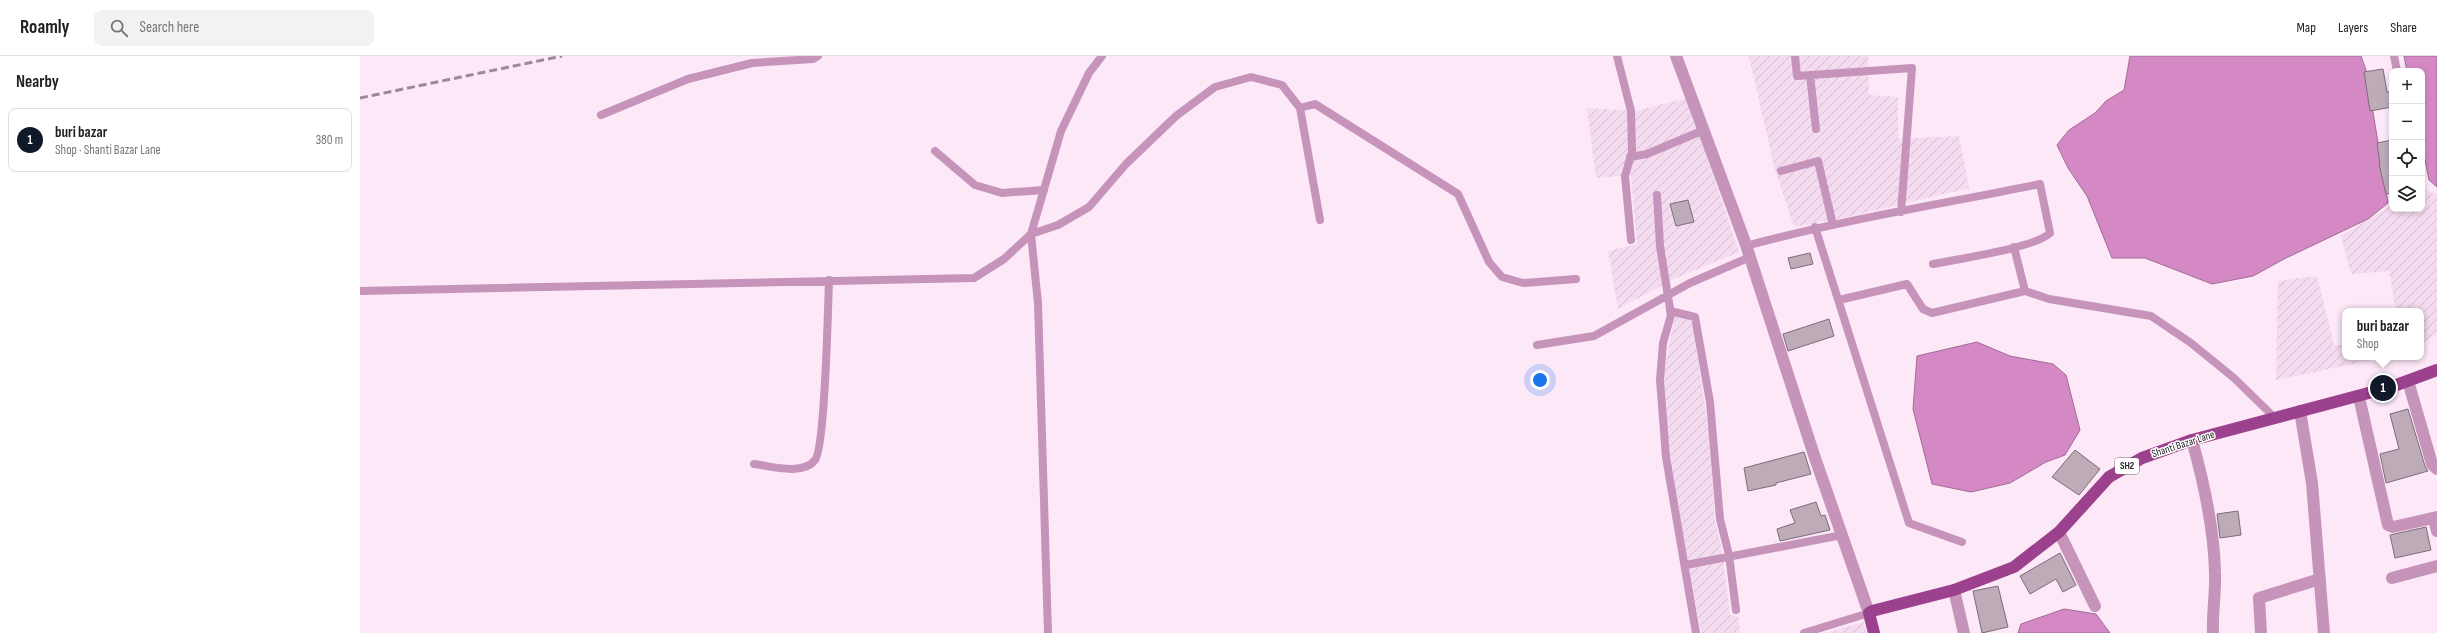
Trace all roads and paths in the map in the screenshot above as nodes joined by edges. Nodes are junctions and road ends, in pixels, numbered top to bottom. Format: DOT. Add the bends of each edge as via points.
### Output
graph roads {
  1 [pos="818,56"];
  2 [pos="1102,56"];
  3 [pos="1617,56"];
  4 [pos="1676,56"];
  5 [pos="1796,56"];
  6 [pos="2394,56"];
  7 [pos="2396,68"];
  8 [pos="1810,75"];
  9 [pos="1300,108"];
  10 [pos="601,115"];
  11 [pos="1816,128"];
  12 [pos="1704,130"];
  13 [pos="935,151"];
  14 [pos="1630,157"];
  15 [pos="1781,171"];
  16 [pos="1044,190"];
  17 [pos="1657,195"];
  18 [pos="1901,212"];
  19 [pos="1320,220"];
  20 [pos="1833,225"];
  21 [pos="1815,227"];
  22 [pos="1031,234"];
  23 [pos="1631,240"];
  24 [pos="2014,247"];
  25 [pos="1748,251"];
  26 [pos="1933,264"];
  27 [pos="1576,279"];
  28 [pos="829,280"];
  29 [pos="360,291"];
  30 [pos="2025,291"];
  31 [pos="1670,296"];
  32 [pos="1839,300"];
  33 [pos="1670,311"];
  34 [pos="1537,345"];
  35 [pos="2437,370"];
  36 [pos="2408,381"];
  37 [pos="2359,397"];
  38 [pos="2300,411"];
  39 [pos="2274,417"];
  40 [pos="2192,440"];
  41 [pos="754,464"];
  42 [pos="2437,469"];
  43 [pos="2436,518"];
  44 [pos="2437,531"];
  45 [pos="2059,532"];
  46 [pos="1842,535"];
  47 [pos="1962,542"];
  48 [pos="1729,555"];
  49 [pos="1686,565"];
  50 [pos="2437,566"];
  51 [pos="2392,578"];
  52 [pos="2320,579"];
  53 [pos="1954,590"];
  54 [pos="2095,606"];
  55 [pos="1736,610"];
  56 [pos="1869,613"];
  57 [pos="1048,633"];
  58 [pos="1696,633"];
  59 [pos="1804,633"];
  60 [pos="1874,633"];
  61 [pos="1964,633"];
  62 [pos="2213,633"];
  63 [pos="2260,633"];
  64 [pos="2324,633"];
  1 -- 10 [label="lane" via="813,59 752,63 688,79"];
  2 -- 16 [label="lane" via="1089,72 1061,131"];
  3 -- 14 [label="lane" via="1631,110"];
  4 -- 12 [label="street"];
  5 -- 8 [label="lane" via="1797,76"];
  6 -- 7 [label="lane"];
  8 -- 11 [label="lane"];
  8 -- 18 [label="lane" via="1912,68"];
  9 -- 19 [label="lane"];
  9 -- 22 [label="lane" via="1282,85 1251,77 1215,87 1170,121 1126,164 1089,207 1058,225"];
  9 -- 27 [label="lane" via="1315,104 1458,194 1489,262 1502,277 1523,283"];
  12 -- 14 [label="lane" via="1647,154"];
  12 -- 25 [label="street"];
  13 -- 16 [label="lane" via="975,185 1002,192"];
  14 -- 23 [label="lane" via="1625,176"];
  15 -- 20 [label="lane" via="1818,160"];
  16 -- 22 [label="lane"];
  17 -- 31 [label="lane" via="1660,246"];
  18 -- 20 [label="lane"];
  18 -- 24 [label="lane" via="2040,184 2050,233 2045,238"];
  20 -- 21 [label="lane"];
  21 -- 25 [label="lane"];
  21 -- 32 [label="lane"];
  22 -- 28 [label="lane" via="1004,259 974,278"];
  22 -- 57 [label="lane" via="1038,303"];
  24 -- 26 [label="lane"];
  24 -- 30 [label="lane"];
  25 -- 31 [label="lane"];
  25 -- 46 [label="street"];
  28 -- 29 [label="lane"];
  28 -- 41 [label="lane" via="822,425 816,460 806,468 791,469"];
  30 -- 32 [label="lane" via="1935,314 1923,309 1907,284"];
  30 -- 39 [label="lane" via="2049,299 2151,316 2191,343 2234,378"];
  31 -- 33 [label="lane"];
  31 -- 34 [label="lane" via="1594,336"];
  32 -- 47 [label="lane" via="1909,524"];
  33 -- 48 [label="lane" via="1695,317 1710,402 1720,519"];
  33 -- 49 [label="lane" via="1663,343 1660,380 1666,457"];
  35 -- 36 [label="main road, Shanti Bazar Lane / SH2"];
  36 -- 37 [label="main road, Shanti Bazar Lane / SH2"];
  36 -- 42 [label="street" via="2432,464"];
  37 -- 38 [label="main road, Shanti Bazar Lane / SH2"];
  37 -- 43 [label="street" via="2388,525 2393,527"];
  38 -- 39 [label="main road, Shanti Bazar Lane / SH2"];
  38 -- 52 [label="street" via="2312,483"];
  39 -- 40 [label="main road, Shanti Bazar Lane / SH2"];
  40 -- 45 [label="main road, Shanti Bazar Lane / SH2" via="2122,468 2097,489"];
  40 -- 62 [label="street" via="2206,492 2212,534 2215,570"];
  43 -- 44 [label="street"];
  45 -- 53 [label="main road, Shanti Bazar Lane / SH2" via="2014,567"];
  45 -- 54 [label="street"];
  46 -- 48 [label="lane"];
  46 -- 56 [label="street"];
  48 -- 49 [label="lane"];
  48 -- 55 [label="lane"];
  49 -- 58 [label="lane"];
  50 -- 51 [label="street"];
  52 -- 63 [label="street" via="2259,598"];
  52 -- 64 [label="street"];
  53 -- 56 [label="main road, Shanti Bazar Lane / SH2"];
  53 -- 61 [label="street"];
  56 -- 59 [label="lane"];
  56 -- 60 [label="main road"];
}
